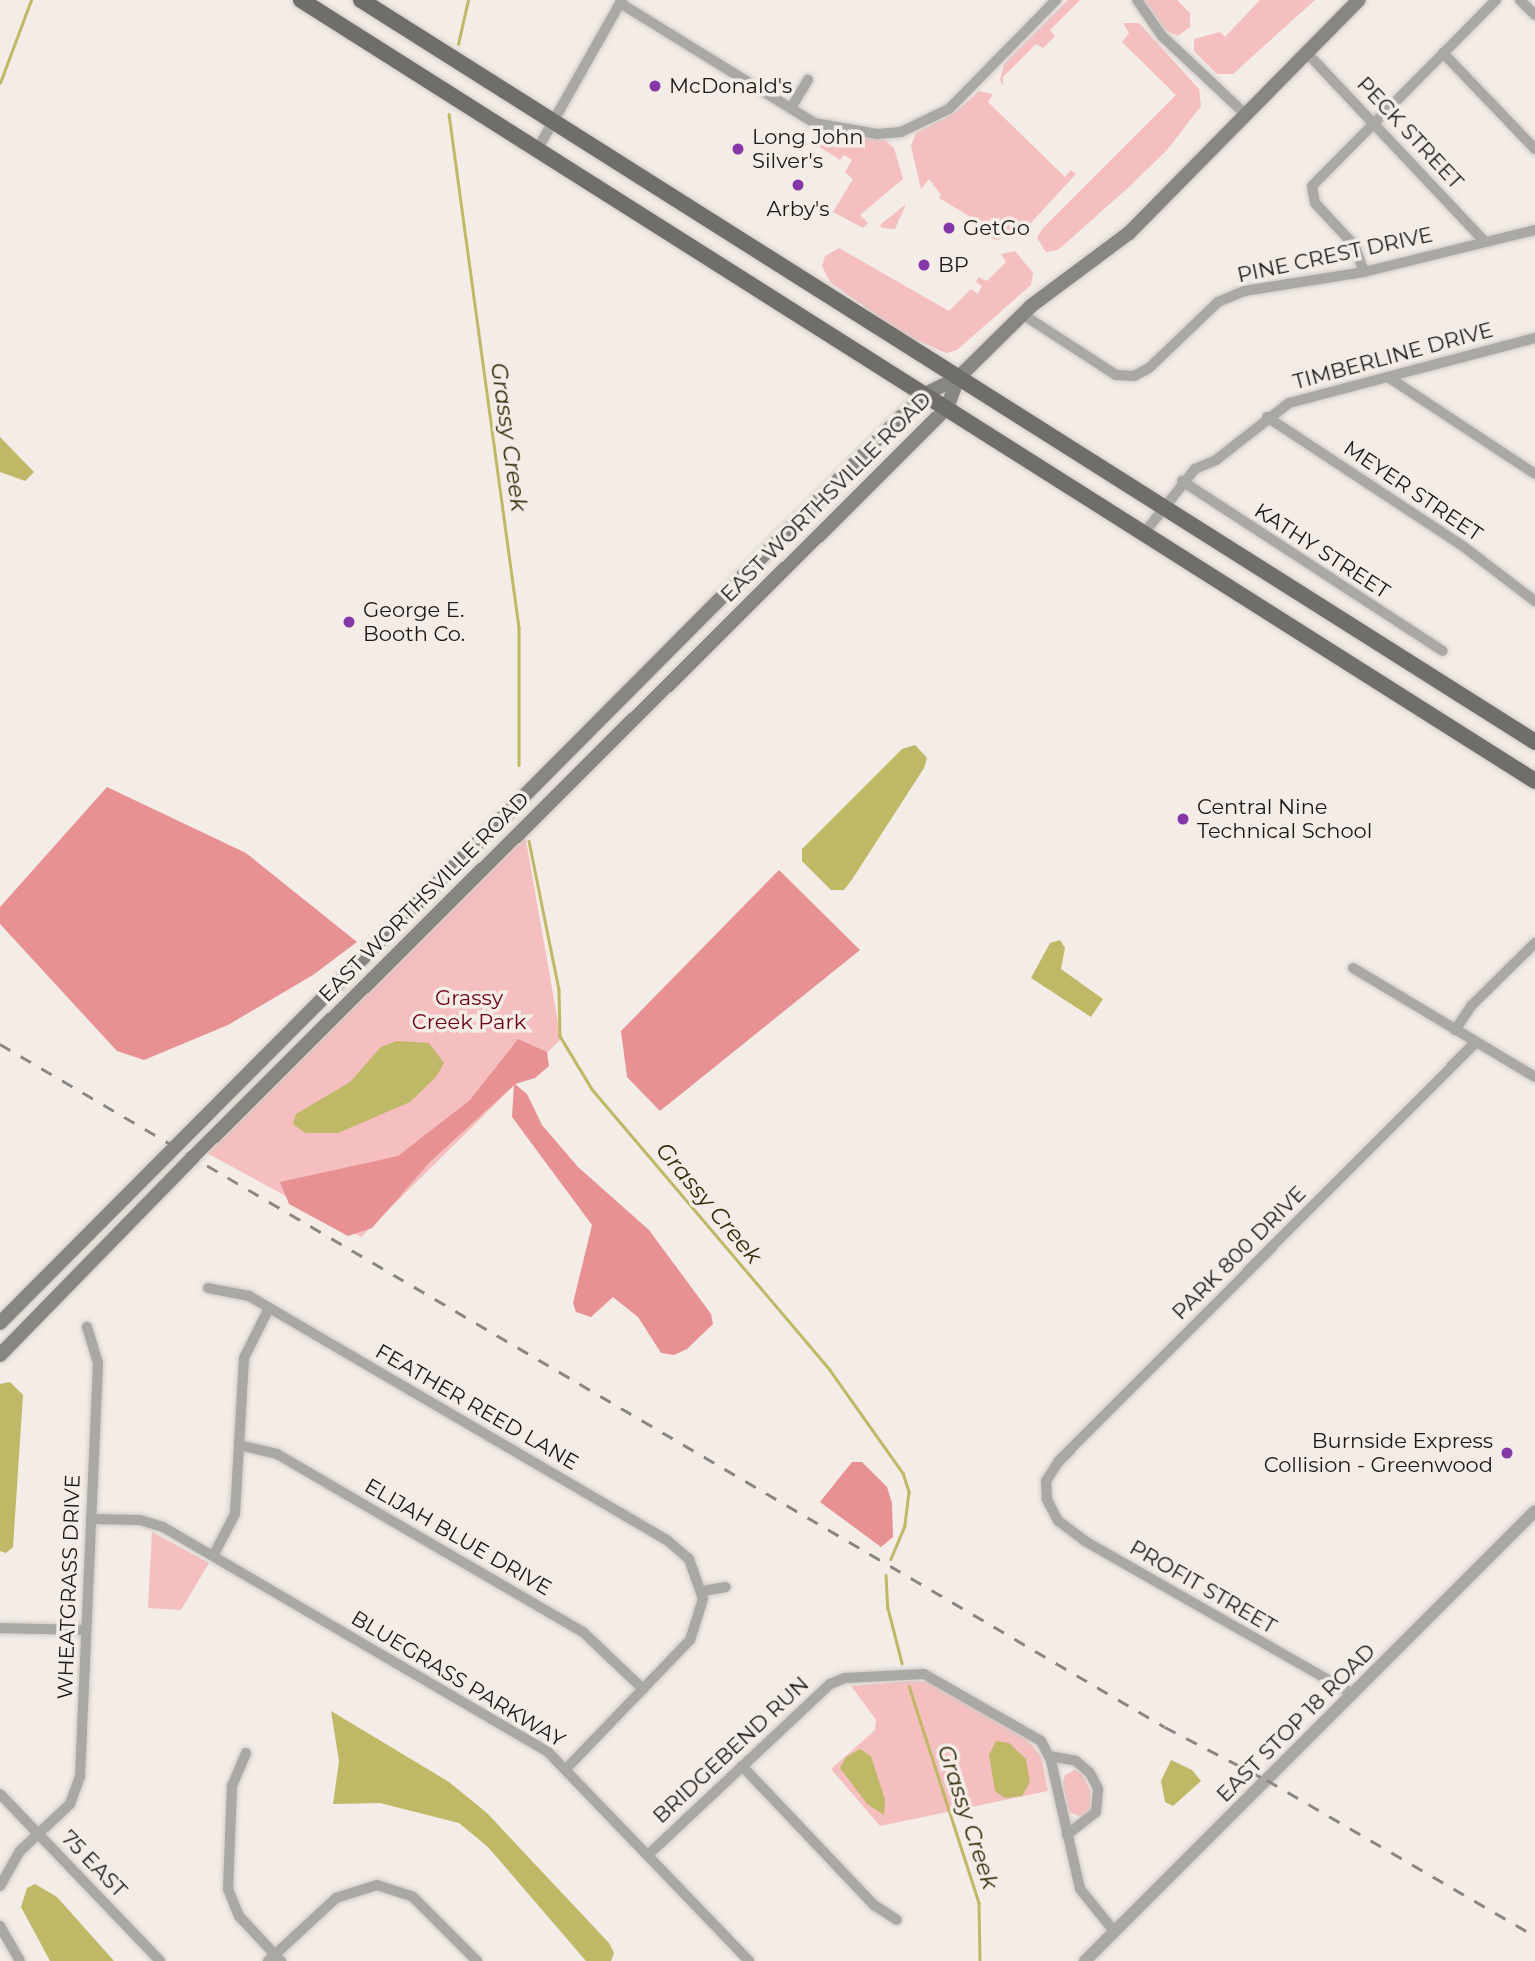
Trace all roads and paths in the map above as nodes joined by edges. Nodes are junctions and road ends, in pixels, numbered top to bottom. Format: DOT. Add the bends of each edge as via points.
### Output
graph roads {
  1 [pos="301,0"];
  2 [pos="361,0"];
  3 [pos="1056,0"];
  4 [pos="1137,0"];
  5 [pos="1359,0"];
  6 [pos="1496,0"];
  7 [pos="1520,0"];
  8 [pos="621,2"];
  9 [pos="1535,15"];
  10 [pos="1307,53"];
  11 [pos="1443,53"];
  12 [pos="808,80"];
  13 [pos="791,108"];
  14 [pos="1246,115"];
  15 [pos="557,120"];
  16 [pos="1373,120"];
  17 [pos="1535,149"];
  18 [pos="537,150"];
  19 [pos="1535,230"];
  20 [pos="1485,241"];
  21 [pos="1364,272"];
  22 [pos="1022,314"];
  23 [pos="1535,338"];
  24 [pos="1388,377"];
  25 [pos="958,378"];
  26 [pos="925,394"];
  27 [pos="947,408"];
  28 [pos="1267,417"];
  29 [pos="1535,474"];
  30 [pos="1182,481"];
  31 [pos="1163,508"];
  32 [pos="1145,532"];
  33 [pos="1535,601"];
  34 [pos="1443,651"];
  35 [pos="1535,743"];
  36 [pos="1535,781"];
  37 [pos="1535,943"];
  38 [pos="1353,968"];
  39 [pos="1455,1030"];
  40 [pos="1476,1042"];
  41 [pos="1535,1076"];
  42 [pos="208,1288"];
  43 [pos="269,1307"];
  44 [pos="0,1323"];
  45 [pos="87,1327"];
  46 [pos="0,1355"];
  47 [pos="239,1445"];
  48 [pos="1048,1499"];
  49 [pos="1535,1511"];
  50 [pos="91,1519"];
  51 [pos="213,1556"];
  52 [pos="726,1587"];
  53 [pos="703,1591"];
  54 [pos="0,1628"];
  55 [pos="86,1630"];
  56 [pos="643,1689"];
  57 [pos="1353,1694"];
  58 [pos="246,1753"];
  59 [pos="1049,1756"];
  60 [pos="742,1766"];
  61 [pos="567,1768"];
  62 [pos="0,1794"];
  63 [pos="38,1834"];
  64 [pos="1068,1835"];
  65 [pos="649,1854"];
  66 [pos="0,1886"];
  67 [pos="897,1920"];
  68 [pos="0,1926"];
  69 [pos="1114,1931"];
  70 [pos="275,1959"];
  71 [pos="20,1961"];
  72 [pos="160,1961"];
  73 [pos="477,1961"];
  74 [pos="749,1961"];
  75 [pos="1084,1961"];
  1 -- 18 [label="main road"];
  2 -- 15 [label="main road"];
  3 -- 13 [label="street" via="965,96 929,122 901,132 857,134 814,123"];
  4 -- 14 [label="street" via="1162,36"];
  5 -- 10 [label="main road"];
  6 -- 11 [label="street"];
  7 -- 9 [label="street"];
  8 -- 13 [label="street"];
  8 -- 15 [label="street"];
  10 -- 14 [label="main road"];
  10 -- 16 [label="street, PECK STREET"];
  11 -- 16 [label="street"];
  11 -- 17 [label="street"];
  12 -- 13 [label="street"];
  14 -- 22 [label="main road" via="1129,233"];
  15 -- 18 [label="street"];
  15 -- 25 [label="main road"];
  16 -- 20 [label="street, PECK STREET"];
  16 -- 21 [label="street" via="1312,186 1315,203 1354,245"];
  18 -- 26 [label="main road"];
  19 -- 20 [label="street, PINE CREST DRIVE"];
  20 -- 21 [label="street, PINE CREST DRIVE"];
  21 -- 22 [label="street, PINE CREST DRIVE" via="1270,285 1218,302 1149,368 1134,376 1116,375"];
  22 -- 25 [label="main road"];
  23 -- 24 [label="street, TIMBERLINE DRIVE"];
  24 -- 28 [label="street, TIMBERLINE DRIVE" via="1312,395"];
  24 -- 29 [label="street"];
  25 -- 26 [label="main road, EAST WORTHSVILLE ROAD"];
  25 -- 27 [label="main road, EAST WORTHSVILLE ROAD"];
  25 -- 31 [label="main road"];
  26 -- 27 [label="main road"];
  26 -- 44 [label="main road, EAST WORTHSVILLE ROAD"];
  27 -- 32 [label="main road"];
  27 -- 46 [label="main road, EAST WORTHSVILLE ROAD" via="247,1103"];
  28 -- 30 [label="street, TIMBERLINE DRIVE" via="1216,460"];
  28 -- 33 [label="street, MEYER STREET" via="1464,547"];
  30 -- 31 [label="street, TIMBERLINE DRIVE"];
  30 -- 34 [label="street, KATHY STREET"];
  31 -- 32 [label="street, TIMBERLINE DRIVE"];
  31 -- 35 [label="main road"];
  32 -- 36 [label="main road"];
  37 -- 39 [label="street" via="1471,1006"];
  38 -- 39 [label="street"];
  39 -- 40 [label="street"];
  40 -- 41 [label="street"];
  40 -- 48 [label="street, PARK 800 DRIVE" via="1059,1461 1046,1481"];
  42 -- 43 [label="street, FEATHER REED LANE" via="239,1293"];
  43 -- 47 [label="street" via="244,1358"];
  43 -- 53 [label="street, FEATHER REED LANE" via="667,1540 690,1559"];
  45 -- 50 [label="street, WHEATGRASS DRIVE" via="98,1363"];
  47 -- 51 [label="street" via="235,1514"];
  47 -- 56 [label="street, ELIJAH BLUE DRIVE" via="277,1454 583,1632"];
  48 -- 57 [label="street, PROFIT STREET" via="1058,1521 1085,1541"];
  49 -- 57 [label="street, EAST STOP 18 ROAD"];
  50 -- 51 [label="street, BLUEGRASS PARKWAY" via="152,1523"];
  50 -- 55 [label="street, WHEATGRASS DRIVE"];
  51 -- 61 [label="street, BLUEGRASS PARKWAY" via="542,1748"];
  52 -- 53 [label="street"];
  53 -- 56 [label="street" via="703,1608 690,1640"];
  54 -- 55 [label="street"];
  55 -- 63 [label="street, WHEATGRASS DRIVE" via="78,1786 63,1812"];
  56 -- 61 [label="street"];
  57 -- 69 [label="street, EAST STOP 18 ROAD"];
  58 -- 70 [label="street" via="232,1786 228,1889 239,1916"];
  59 -- 60 [label="street, BRIDGEBEND RUN" via="1029,1732 922,1674 830,1684"];
  59 -- 64 [label="street"];
  59 -- 64 [label="street" via="1076,1761 1090,1773 1098,1789 1096,1812"];
  60 -- 65 [label="street, BRIDGEBEND RUN"];
  60 -- 67 [label="street" via="874,1905"];
  61 -- 65 [label="street, BLUEGRASS PARKWAY"];
  62 -- 63 [label="street, 75 EAST"];
  63 -- 66 [label="street, WHEATGRASS DRIVE" via="11,1863"];
  63 -- 72 [label="street, 75 EAST"];
  64 -- 69 [label="street" via="1083,1896"];
  65 -- 74 [label="street, BLUEGRASS PARKWAY"];
  68 -- 71 [label="street"];
  69 -- 75 [label="street, EAST STOP 18 ROAD"];
  70 -- 73 [label="street" via="336,1898 377,1885 414,1897"];
}
